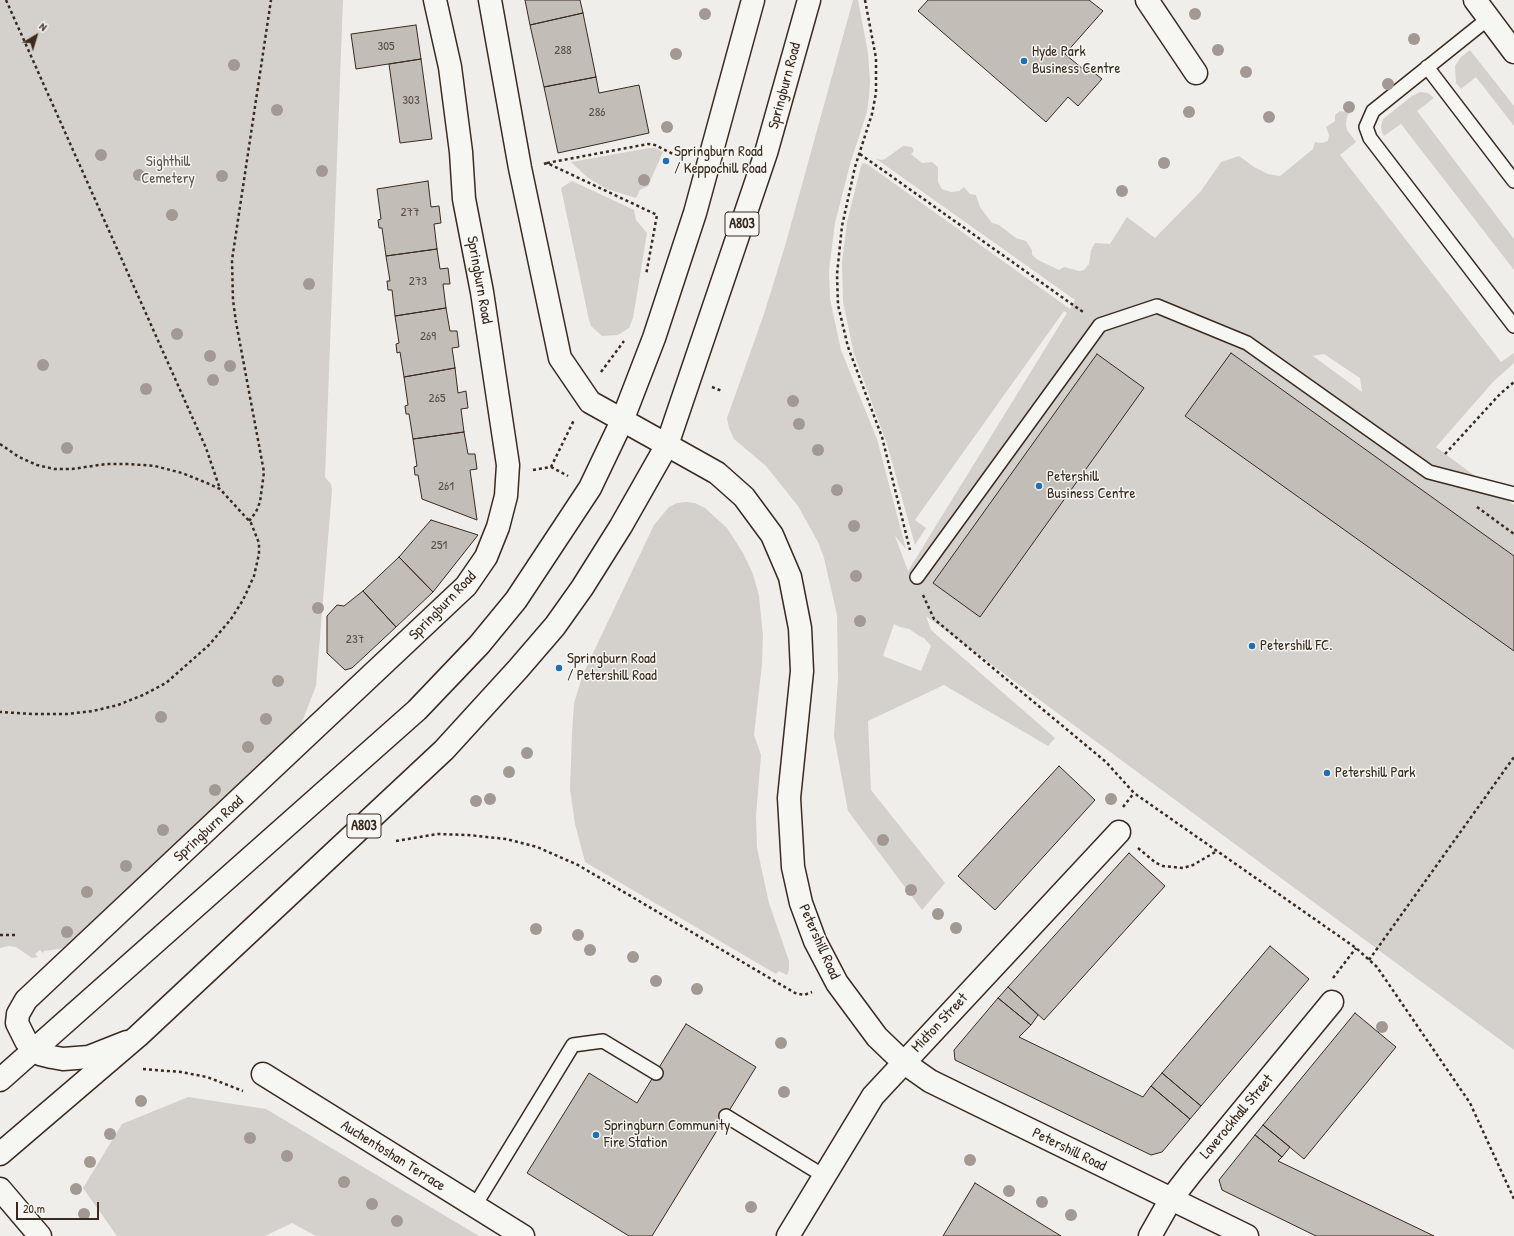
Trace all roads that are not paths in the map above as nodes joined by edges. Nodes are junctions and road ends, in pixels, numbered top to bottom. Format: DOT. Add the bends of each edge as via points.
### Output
graph roads {
  1 [pos="435,0"];
  2 [pos="490,0"];
  3 [pos="753,0"];
  4 [pos="809,0"];
  5 [pos="1147,0"];
  6 [pos="1475,0"];
  7 [pos="1489,18"];
  8 [pos="1514,52"];
  9 [pos="1427,67"];
  10 [pos="1196,72"];
  11 [pos="1514,181"];
  12 [pos="1514,326"];
  13 [pos="622,421"];
  14 [pos="667,445"];
  15 [pos="1514,494"];
  16 [pos="917,577"];
  17 [pos="1119,832"];
  18 [pos="1332,1002"];
  19 [pos="138,1036"];
  20 [pos="34,1049"];
  21 [pos="903,1062"];
  22 [pos="656,1073"];
  23 [pos="263,1074"];
  24 [pos="0,1080"];
  25 [pos="726,1116"];
  26 [pos="0,1154"];
  27 [pos="824,1176"];
  28 [pos="0,1189"];
  29 [pos="1171,1199"];
  30 [pos="474,1207"];
  31 [pos="40,1236"];
  32 [pos="523,1236"];
  33 [pos="788,1236"];
  34 [pos="1150,1236"];
  35 [pos="1248,1236"];
  1 -- 20 [label="street, Springburn Road" via="450,67 464,199 482,292 509,474 503,511 486,557 466,586 26,1000 18,1014 17,1023"];
  2 -- 13 [label="street" via="520,168 560,358 590,402"];
  3 -- 13 [label="street" via="674,284"];
  4 -- 14 [label="street, Springburn Road / A803" via="766,153"];
  5 -- 10 [label="street"];
  6 -- 7 [label="street"];
  7 -- 8 [label="street"];
  7 -- 9 [label="lane"];
  9 -- 11 [label="lane"];
  9 -- 12 [label="lane" via="1373,111 1367,122 1367,133"];
  13 -- 14 [label="street"];
  13 -- 20 [label="street" via="590,488 552,548 516,600 479,645 411,715"];
  14 -- 19 [label="street, Springburn Road / A803" via="582,588 555,626 483,710 410,784"];
  14 -- 21 [label="street, Petershill Road" via="717,473 744,497 772,535 790,577 800,628 802,671 789,798 793,867 800,903 815,941 837,983 878,1037"];
  15 -- 16 [label="lane" via="1429,472 1247,343 1157,306 1100,325"];
  17 -- 21 [label="street, Midton Street"];
  18 -- 29 [label="street, Laverockhall Street"];
  19 -- 20 [label="street" via="100,1054 76,1059 52,1058"];
  19 -- 26 [label="street, Springburn Road / A803"];
  20 -- 24 [label="street"];
  21 -- 27 [label="street, Midton Street" via="872,1096"];
  21 -- 29 [label="street, Petershill Road" via="930,1081 960,1097"];
  22 -- 30 [label="lane" via="603,1041 573,1045"];
  23 -- 30 [label="street, Auchentoshan Terrace"];
  25 -- 27 [label="lane"];
  27 -- 33 [label="street, Midton Street"];
  28 -- 31 [label="street"];
  29 -- 34 [label="street, Laverockhall Street"];
  29 -- 35 [label="street, Petershill Road"];
  30 -- 32 [label="street, Auchentoshan Terrace"];
}
